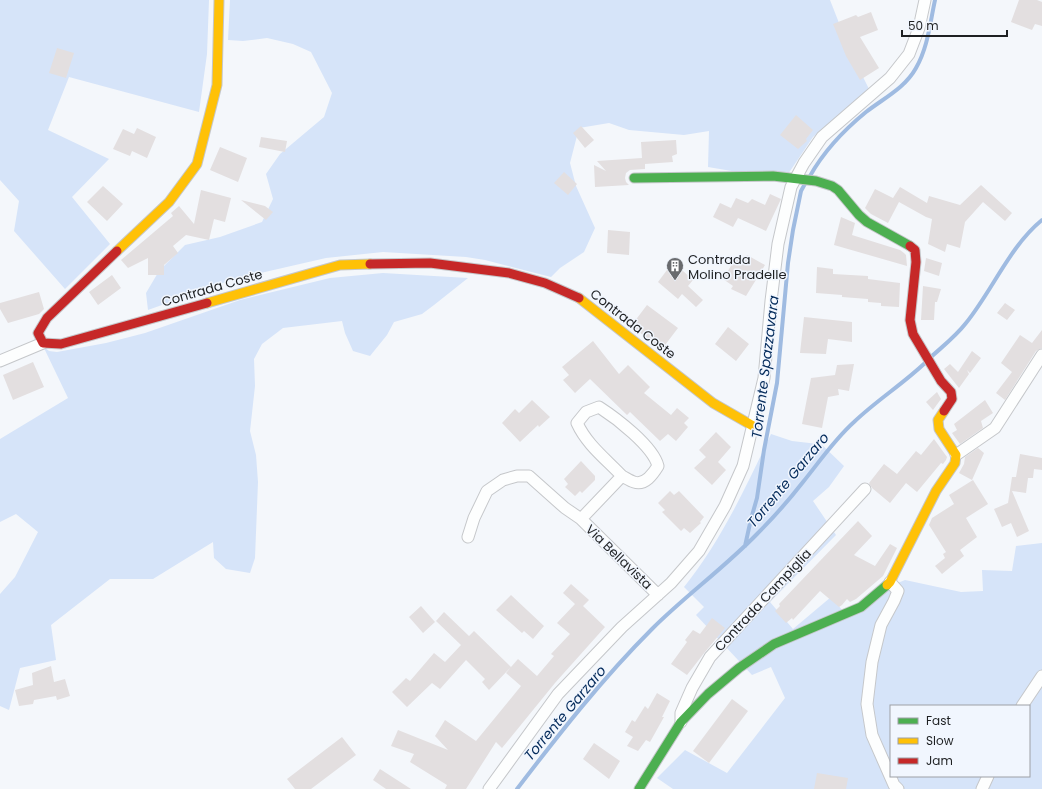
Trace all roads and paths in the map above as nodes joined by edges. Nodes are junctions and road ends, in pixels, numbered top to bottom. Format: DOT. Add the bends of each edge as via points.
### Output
graph roads {
  1 [pos="219,0"];
  2 [pos="925,0"];
  3 [pos="634,178"];
  4 [pos="795,178"];
  5 [pos="43,343"];
  6 [pos="1042,356"];
  7 [pos="0,361"];
  8 [pos="753,426"];
  9 [pos="956,455"];
  10 [pos="622,476"];
  11 [pos="865,489"];
  12 [pos="581,519"];
  13 [pos="468,537"];
  14 [pos="890,582"];
  15 [pos="658,594"];
  16 [pos="1042,676"];
  17 [pos="1023,705"];
  18 [pos="681,722"];
  19 [pos="890,776"];
  20 [pos="890,777"];
  21 [pos="988,777"];
  22 [pos="489,789"];
  23 [pos="638,789"];
  24 [pos="898,789"];
  25 [pos="982,789"];
  1 -- 5 [label="street" via="217,85 197,164 169,202 47,318 38,333"];
  2 -- 4 [label="street" via="919,28 908,54 890,78 822,137"];
  3 -- 4 [label="street"];
  4 -- 8 [label="street" via="778,244 764,378"];
  4 -- 9 [label="street" via="827,184 838,190 867,222 915,250 910,320 913,334 941,381 951,392 952,399 938,420 939,429"];
  5 -- 7 [label="street"];
  5 -- 8 [label="street, Contrada Coste" via="61,344 340,265 430,263 509,273 582,299 713,403"];
  6 -- 9 [label="street" via="995,428"];
  8 -- 15 [label="street" via="743,466 725,506 699,551"];
  9 -- 14 [label="street" via="955,463 936,491"];
  10 -- 10 [label="street" via="634,483 644,482 654,474 658,466 656,458 610,414 599,407 586,412 577,423 581,432"];
  10 -- 12 [label="street, Via Bellavista"];
  11 -- 18 [label="street, Contrada Campiglia" via="710,657 692,688 681,713"];
  12 -- 13 [label="street, Via Bellavista" via="529,476 517,476 503,480 487,491"];
  12 -- 15 [label="street, Via Bellavista"];
  14 -- 18 [label="street, Contrada Campiglia" via="861,607 774,644 732,673"];
  14 -- 19 [label="street" via="898,591 881,625 872,662 867,704 872,735"];
  15 -- 22 [label="street" via="622,627 558,694"];
  16 -- 17 [label="street"];
  18 -- 23 [label="street, Contrada Campiglia"];
  20 -- 24 [label="street"];
  21 -- 25 [label="street"];
}
